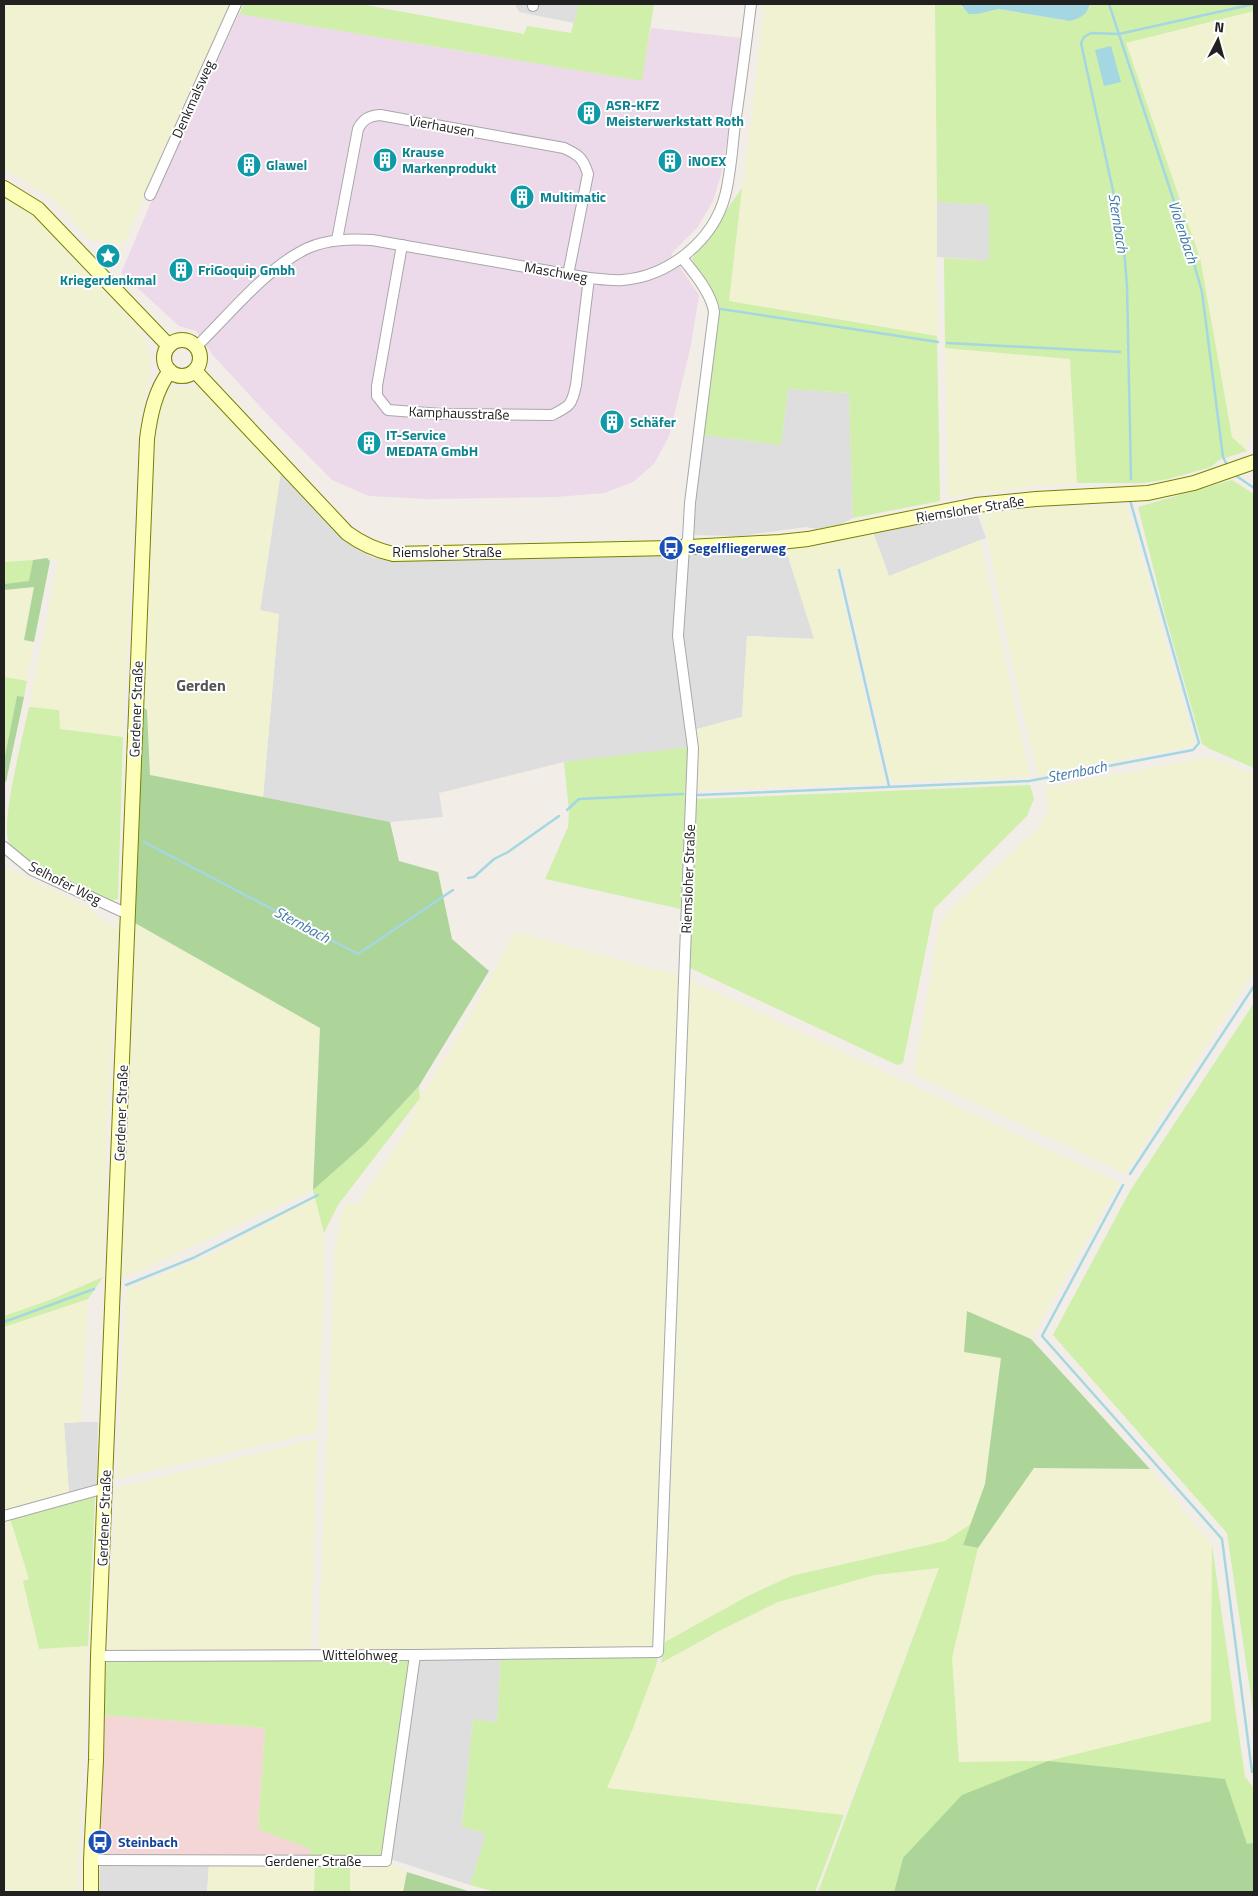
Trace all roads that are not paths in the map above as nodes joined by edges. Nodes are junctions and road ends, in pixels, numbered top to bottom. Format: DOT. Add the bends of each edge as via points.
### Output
graph roads {
  1 [pos="236,4"];
  2 [pos="751,4"];
  3 [pos="4,188"];
  4 [pos="150,195"];
  5 [pos="337,240"];
  6 [pos="402,245"];
  7 [pos="682,258"];
  8 [pos="568,275"];
  9 [pos="589,278"];
  10 [pos="168,346"];
  11 [pos="196,347"];
  12 [pos="170,371"];
  13 [pos="195,371"];
  14 [pos="1254,462"];
  15 [pos="684,547"];
  16 [pos="4,847"];
  17 [pos="129,912"];
  18 [pos="105,1488"];
  19 [pos="4,1516"];
  20 [pos="415,1655"];
  21 [pos="98,1656"];
  22 [pos="90,1860"];
  23 [pos="386,1861"];
  24 [pos="91,1892"];
  1 -- 4 [label="street, Denkmalsweg"];
  2 -- 7 [label="street, Maschweg" via="725,197 711,227"];
  3 -- 10 [label="main road" via="38,209"];
  5 -- 6 [label="street, Maschweg"];
  5 -- 8 [label="street, Vierhausen" via="358,129 362,121 380,115 564,148 576,153 588,174"];
  5 -- 11 [label="street, Maschweg" via="309,248 285,261"];
  6 -- 8 [label="street, Maschweg"];
  6 -- 9 [label="street, Kamphausstraße" via="376,386 377,396 388,410 552,415 563,409 572,401 576,385"];
  7 -- 9 [label="street, Maschweg" via="637,278"];
  7 -- 15 [label="street" via="714,304 688,539"];
  8 -- 9 [label="street, Maschweg"];
  10 -- 11 [label="main road" via="183,340"];
  10 -- 12 [label="main road" via="164,362"];
  11 -- 13 [label="main road" via="200,362"];
  12 -- 13 [label="main road" via="185,376"];
  12 -- 17 [label="main road, Gerdener Straße" via="150,416 147,439"];
  13 -- 15 [label="main road, Riemsloher Straße" via="347,533 374,550 411,554"];
  14 -- 15 [label="main road, Riemsloher Straße" via="1194,483 1148,493 999,502 808,539"];
  15 -- 20 [label="street, Riemsloher Straße" via="678,636 693,748 658,1652"];
  16 -- 17 [label="street, Selhofer Weg" via="32,870"];
  17 -- 18 [label="main road, Gerdener Straße"];
  18 -- 19 [label="street"];
  18 -- 21 [label="main road, Gerdener Straße"];
  20 -- 21 [label="street, Wittelohweg"];
  20 -- 23 [label="street, Wittelohweg"];
  21 -- 22 [label="main road, Gerdener Straße"];
  22 -- 23 [label="street, Gerdener Straße"];
  22 -- 24 [label="main road, Gerdener Straße"];
}
